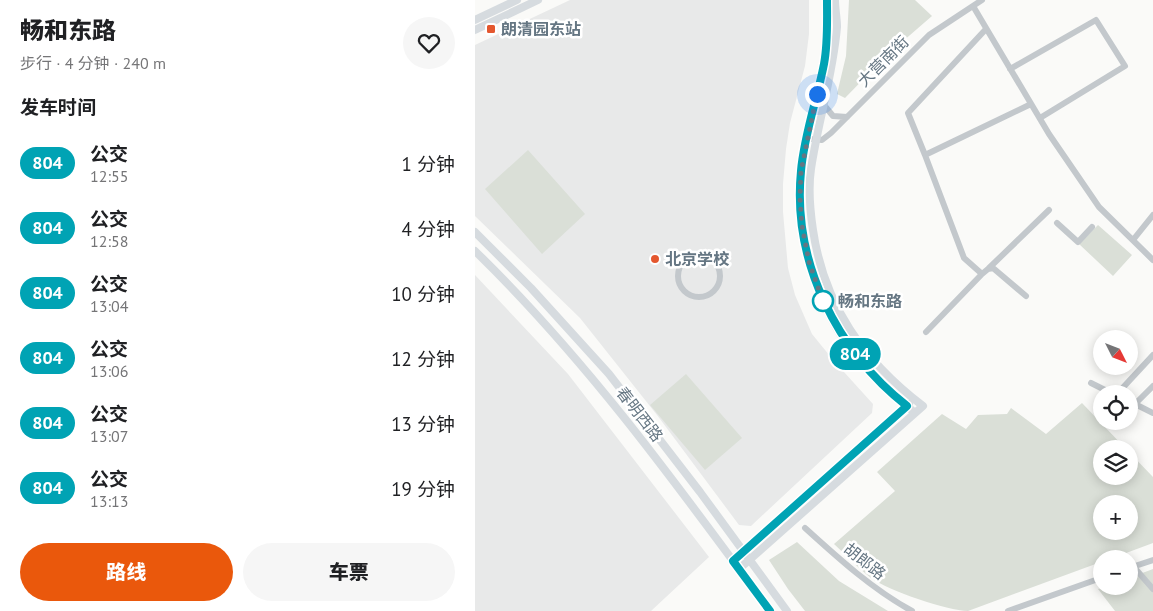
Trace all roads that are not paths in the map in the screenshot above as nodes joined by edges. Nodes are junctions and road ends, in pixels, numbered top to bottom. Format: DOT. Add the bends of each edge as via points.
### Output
graph roads {
  1 [pos="517,0"];
  2 [pos="538,0"];
  3 [pos="827,0"];
  4 [pos="835,0"];
  5 [pos="982,0"];
  6 [pos="973,6"];
  7 [pos="475,20"];
  8 [pos="986,29"];
  9 [pos="475,30"];
  10 [pos="1010,69"];
  11 [pos="1031,104"];
  12 [pos="824,105"];
  13 [pos="847,117"];
  14 [pos="1040,118"];
  15 [pos="807,139"];
  16 [pos="817,140"];
  17 [pos="925,155"];
  18 [pos="1049,210"];
  19 [pos="1153,215"];
  20 [pos="1057,223"];
  21 [pos="1092,227"];
  22 [pos="475,232"];
  23 [pos="1133,240"];
  24 [pos="475,251"];
  25 [pos="1153,260"];
  26 [pos="988,269"];
  27 [pos="982,274"];
  28 [pos="709,295"];
  29 [pos="1026,296"];
  30 [pos="926,332"];
  31 [pos="1153,355"];
  32 [pos="1091,383"];
  33 [pos="1095,385"];
  34 [pos="1124,385"];
  35 [pos="1153,386"];
  36 [pos="1138,398"];
  37 [pos="914,400"];
  38 [pos="907,406"];
  39 [pos="1138,406"];
  40 [pos="915,413"];
  41 [pos="1153,413"];
  42 [pos="805,528"];
  43 [pos="744,552"];
  44 [pos="749,560"];
  45 [pos="1153,560"];
  46 [pos="733,561"];
  47 [pos="1138,565"];
  48 [pos="739,569"];
  49 [pos="1138,574"];
  50 [pos="1093,581"];
  51 [pos="1153,589"];
  52 [pos="770,611"];
  53 [pos="787,611"];
  54 [pos="912,611"];
  55 [pos="1007,611"];
  1 -- 7 [label="main road"];
  2 -- 9 [label="main road"];
  3 -- 15 [label="main road" via="824,62"];
  4 -- 12 [label="main road" via="837,25"];
  5 -- 6 [label="street, 大营南街"];
  6 -- 8 [label="street"];
  6 -- 13 [label="street, 大营南街" via="929,35"];
  8 -- 10 [label="street"];
  8 -- 17 [label="street" via="908,113"];
  10 -- 11 [label="street"];
  10 -- 14 [label="street" via="1096,20 1125,66"];
  11 -- 14 [label="street"];
  11 -- 17 [label="street"];
  12 -- 13 [label="street" via="833,116"];
  12 -- 16 [label="main road"];
  13 -- 16 [label="street, 大营南街" via="822,140"];
  14 -- 23 [label="street" via="1099,207"];
  15 -- 16 [label="street"];
  15 -- 38 [label="main road" via="801,171 802,226 819,292 847,345 880,384"];
  16 -- 37 [label="main road" via="811,171 810,208 816,247 831,296 860,344"];
  17 -- 27 [label="street" via="964,258"];
  18 -- 26 [label="street"];
  19 -- 23 [label="street"];
  20 -- 21 [label="street" via="1079,242"];
  22 -- 43 [label="main road, 春明西路" via="609,374"];
  23 -- 25 [label="street"];
  24 -- 46 [label="main road, 春明西路" via="587,371"];
  26 -- 27 [label="street"];
  26 -- 29 [label="street" via="993,268"];
  27 -- 30 [label="street"];
  28 -- 28 [label="street" via="720,279 717,265 706,256 692,256 678,272 680,285 689,295"];
  31 -- 34 [label="street"];
  32 -- 33 [label="street"];
  35 -- 36 [label="street"];
  37 -- 38 [label="main road"];
  37 -- 40 [label="main road" via="923,406"];
  38 -- 40 [label="main road"];
  38 -- 43 [label="main road"];
  39 -- 41 [label="street"];
  40 -- 44 [label="main road"];
  42 -- 54 [label="street, 胡郎路" via="844,563"];
  43 -- 44 [label="main road, 春明西路"];
  43 -- 46 [label="main road"];
  44 -- 48 [label="main road"];
  44 -- 53 [label="main road, 春明西路"];
  45 -- 47 [label="street"];
  46 -- 48 [label="main road, 春明西路"];
  48 -- 52 [label="main road, 春明西路"];
  49 -- 51 [label="street"];
  50 -- 55 [label="street"];
}
